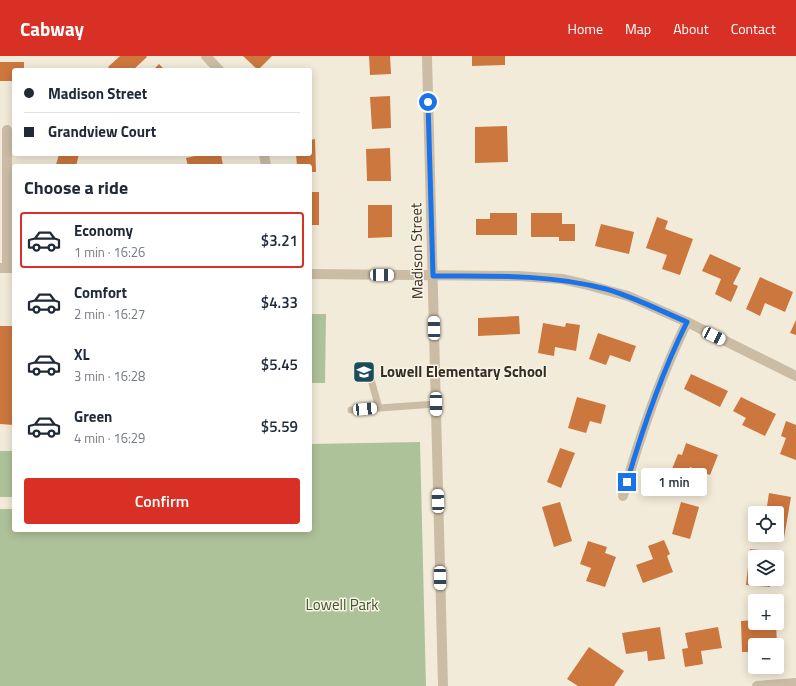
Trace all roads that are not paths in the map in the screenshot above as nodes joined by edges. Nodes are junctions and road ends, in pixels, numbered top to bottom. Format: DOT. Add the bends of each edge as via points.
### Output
graph roads {
  1 [pos="206,56"];
  2 [pos="427,56"];
  3 [pos="217,68"];
  4 [pos="7,130"];
  5 [pos="7,268"];
  6 [pos="312,274"];
  7 [pos="433,276"];
  8 [pos="687,322"];
  9 [pos="368,369"];
  10 [pos="796,376"];
  11 [pos="436,404"];
  12 [pos="379,408"];
  13 [pos="350,410"];
  14 [pos="623,496"];
  15 [pos="796,683"];
  16 [pos="443,686"];
  17 [pos="757,686"];
  1 -- 3 [label="street"];
  2 -- 7 [label="street, Madison Street"];
  4 -- 5 [label="street"];
  6 -- 7 [label="street"];
  7 -- 8 [label="street" via="562,279 628,296"];
  7 -- 11 [label="street, Madison Street"];
  8 -- 10 [label="street"];
  8 -- 14 [label="street" via="659,383"];
  9 -- 12 [label="lane"];
  11 -- 12 [label="lane"];
  11 -- 16 [label="street, Madison Street"];
  12 -- 13 [label="lane"];
  15 -- 17 [label="street"];
}
